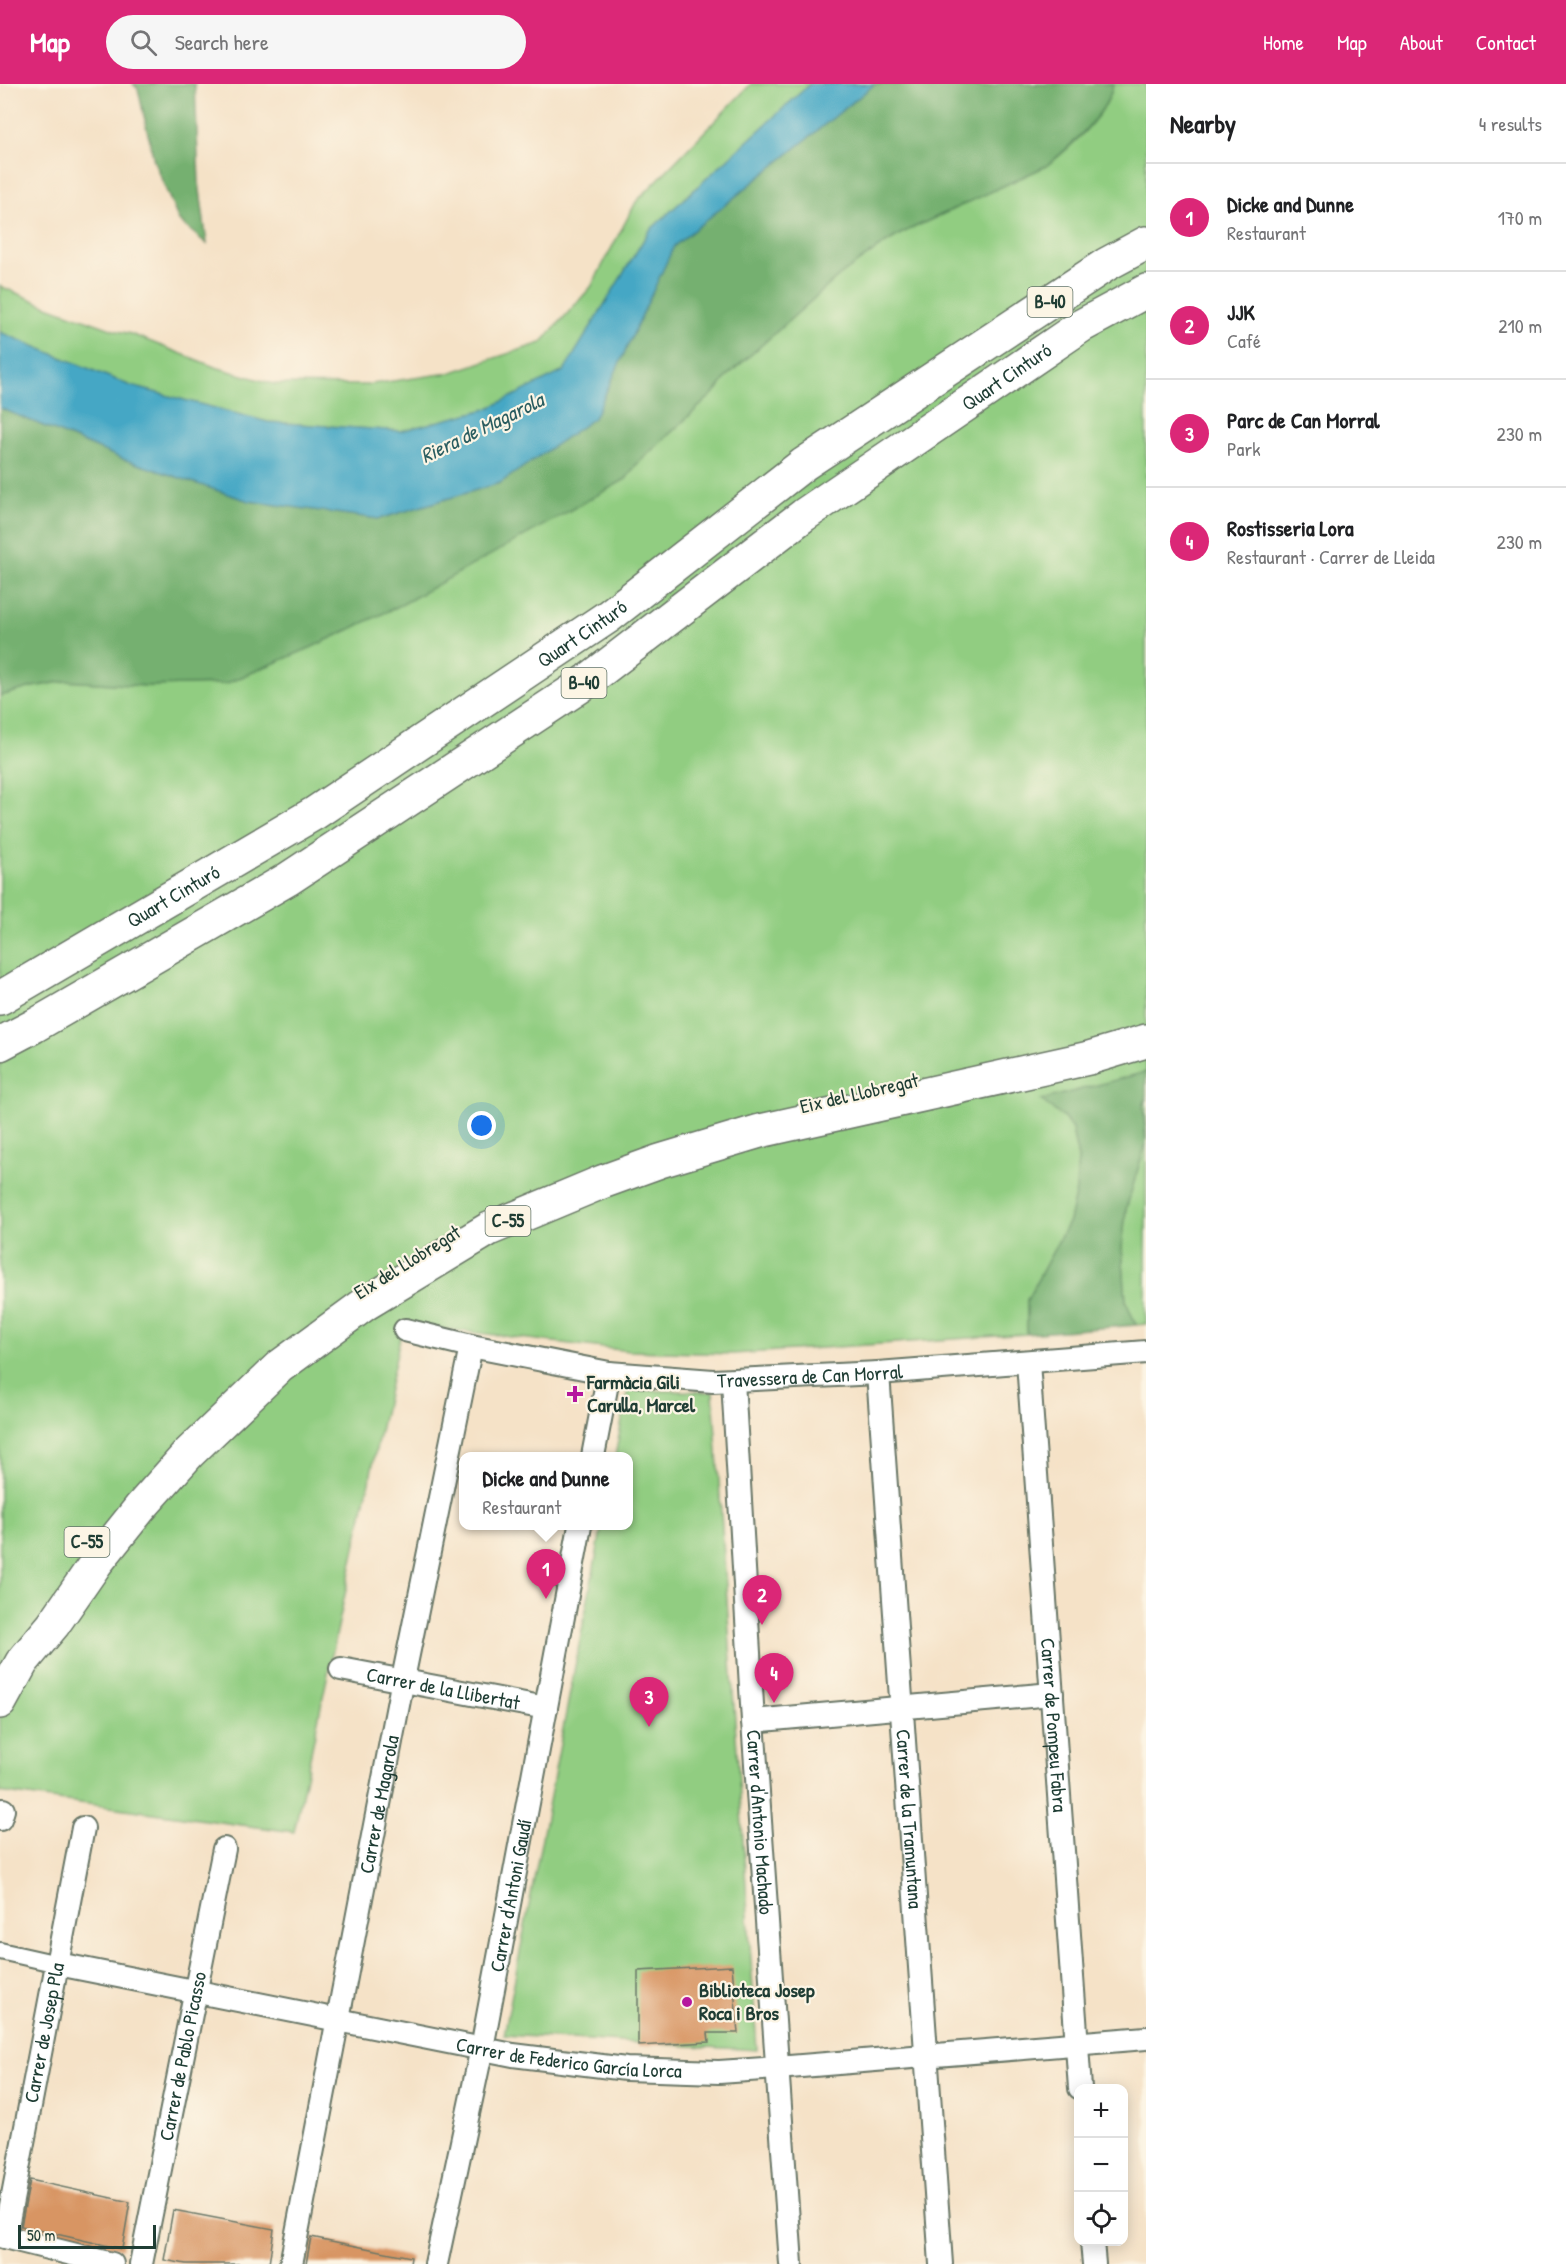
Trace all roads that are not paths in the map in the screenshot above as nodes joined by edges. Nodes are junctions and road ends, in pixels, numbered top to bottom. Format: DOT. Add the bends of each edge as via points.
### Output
graph roads {
  1 [pos="1146,243"];
  2 [pos="1146,291"];
  3 [pos="0,998"];
  4 [pos="1146,1024"];
  5 [pos="1146,1041"];
  6 [pos="0,1044"];
  7 [pos="405,1330"];
  8 [pos="471,1346"];
  9 [pos="1146,1352"];
  10 [pos="1028,1362"];
  11 [pos="609,1373"];
  12 [pos="878,1373"];
  13 [pos="733,1382"];
  14 [pos="594,1452"];
  15 [pos="579,1530"];
  16 [pos="22,1662"];
  17 [pos="340,1669"];
  18 [pos="403,1679"];
  19 [pos="1052,1694"];
  20 [pos="0,1702"];
  21 [pos="546,1708"];
  22 [pos="901,1708"];
  23 [pos="753,1721"];
  24 [pos="83,1828"];
  25 [pos="224,1849"];
  26 [pos="0,1951"];
  27 [pos="58,1964"];
  28 [pos="197,1992"];
  29 [pos="338,2020"];
  30 [pos="1146,2038"];
  31 [pos="1076,2043"];
  32 [pos="482,2048"];
  33 [pos="926,2056"];
  34 [pos="777,2068"];
  35 [pos="1080,2084"];
  36 [pos="3,2236"];
  37 [pos="1092,2246"];
  38 [pos="112,2264"];
  39 [pos="141,2264"];
  40 [pos="291,2264"];
  41 [pos="436,2264"];
  42 [pos="791,2264"];
  43 [pos="941,2264"];
  44 [pos="1094,2264"];
  1 -- 3 [label="highway, Quart Cinturó / B-40" via="1107,264 804,464 609,616 315,813"];
  2 -- 6 [label="highway, Quart Cinturó / B-40" via="1081,326 804,515 582,685 288,879"];
  4 -- 16 [label="highway, Eix del Llobregat / C-55" via="788,1110 673,1142 505,1206 427,1245 292,1338 177,1438 77,1553 35,1620"];
  5 -- 16 [label="highway, Eix del Llobregat / C-55" via="1078,1060 760,1131 621,1175 489,1229 365,1304 279,1367 164,1480"];
  7 -- 8 [label="street, Travessera de Can Morral"];
  8 -- 11 [label="street, Travessera de Can Morral"];
  8 -- 18 [label="street, Carrer de Magarola"];
  9 -- 10 [label="street, Travessera de Can Morral"];
  10 -- 12 [label="street, Travessera de Can Morral"];
  10 -- 19 [label="street, Carrer de Pompeu Fabra"];
  11 -- 13 [label="street, Travessera de Can Morral"];
  11 -- 14 [label="street"];
  12 -- 13 [label="street, Travessera de Can Morral"];
  12 -- 22 [label="street, Carrer de la Tramuntana"];
  13 -- 23 [label="street, Carrer d'Antonio Machado"];
  15 -- 21 [label="street, Carrer d'Antoni Gaudí"];
  16 -- 20 [label="highway, Eix del Llobregat / C-55"];
  17 -- 18 [label="street, Carrer de la Llibertat"];
  18 -- 21 [label="street, Carrer de la Llibertat"];
  18 -- 29 [label="street, Carrer de Magarola"];
  19 -- 22 [label="street"];
  19 -- 31 [label="street, Carrer de Pompeu Fabra"];
  21 -- 32 [label="street, Carrer d'Antoni Gaudí"];
  22 -- 23 [label="street"];
  22 -- 33 [label="street, Carrer de la Tramuntana"];
  23 -- 34 [label="street, Carrer d'Antonio Machado"];
  24 -- 27 [label="street, Carrer de Josep Pla"];
  25 -- 28 [label="street, Carrer de Pablo Picasso"];
  26 -- 27 [label="street, Carrer de Federico García Lorca"];
  27 -- 28 [label="street, Carrer de Federico García Lorca"];
  27 -- 36 [label="street, Carrer de Josep Pla"];
  28 -- 29 [label="street, Carrer de Federico García Lorca"];
  28 -- 39 [label="street, Carrer de Pablo Picasso"];
  29 -- 32 [label="street, Carrer de Federico García Lorca"];
  29 -- 40 [label="street, Carrer de Magarola"];
  30 -- 31 [label="street, Carrer de Federico García Lorca"];
  31 -- 33 [label="street, Carrer de Federico García Lorca"];
  31 -- 35 [label="street, Carrer de Pompeu Fabra"];
  32 -- 34 [label="street, Carrer de Federico García Lorca" via="626,2069 719,2072"];
  32 -- 41 [label="street, Carrer d'Antoni Gaudí"];
  33 -- 34 [label="street, Carrer de Federico García Lorca"];
  33 -- 43 [label="street, Carrer de la Tramuntana"];
  34 -- 42 [label="street, Carrer d'Antonio Machado"];
  36 -- 38 [label="street"];
  37 -- 44 [label="street"];
}
